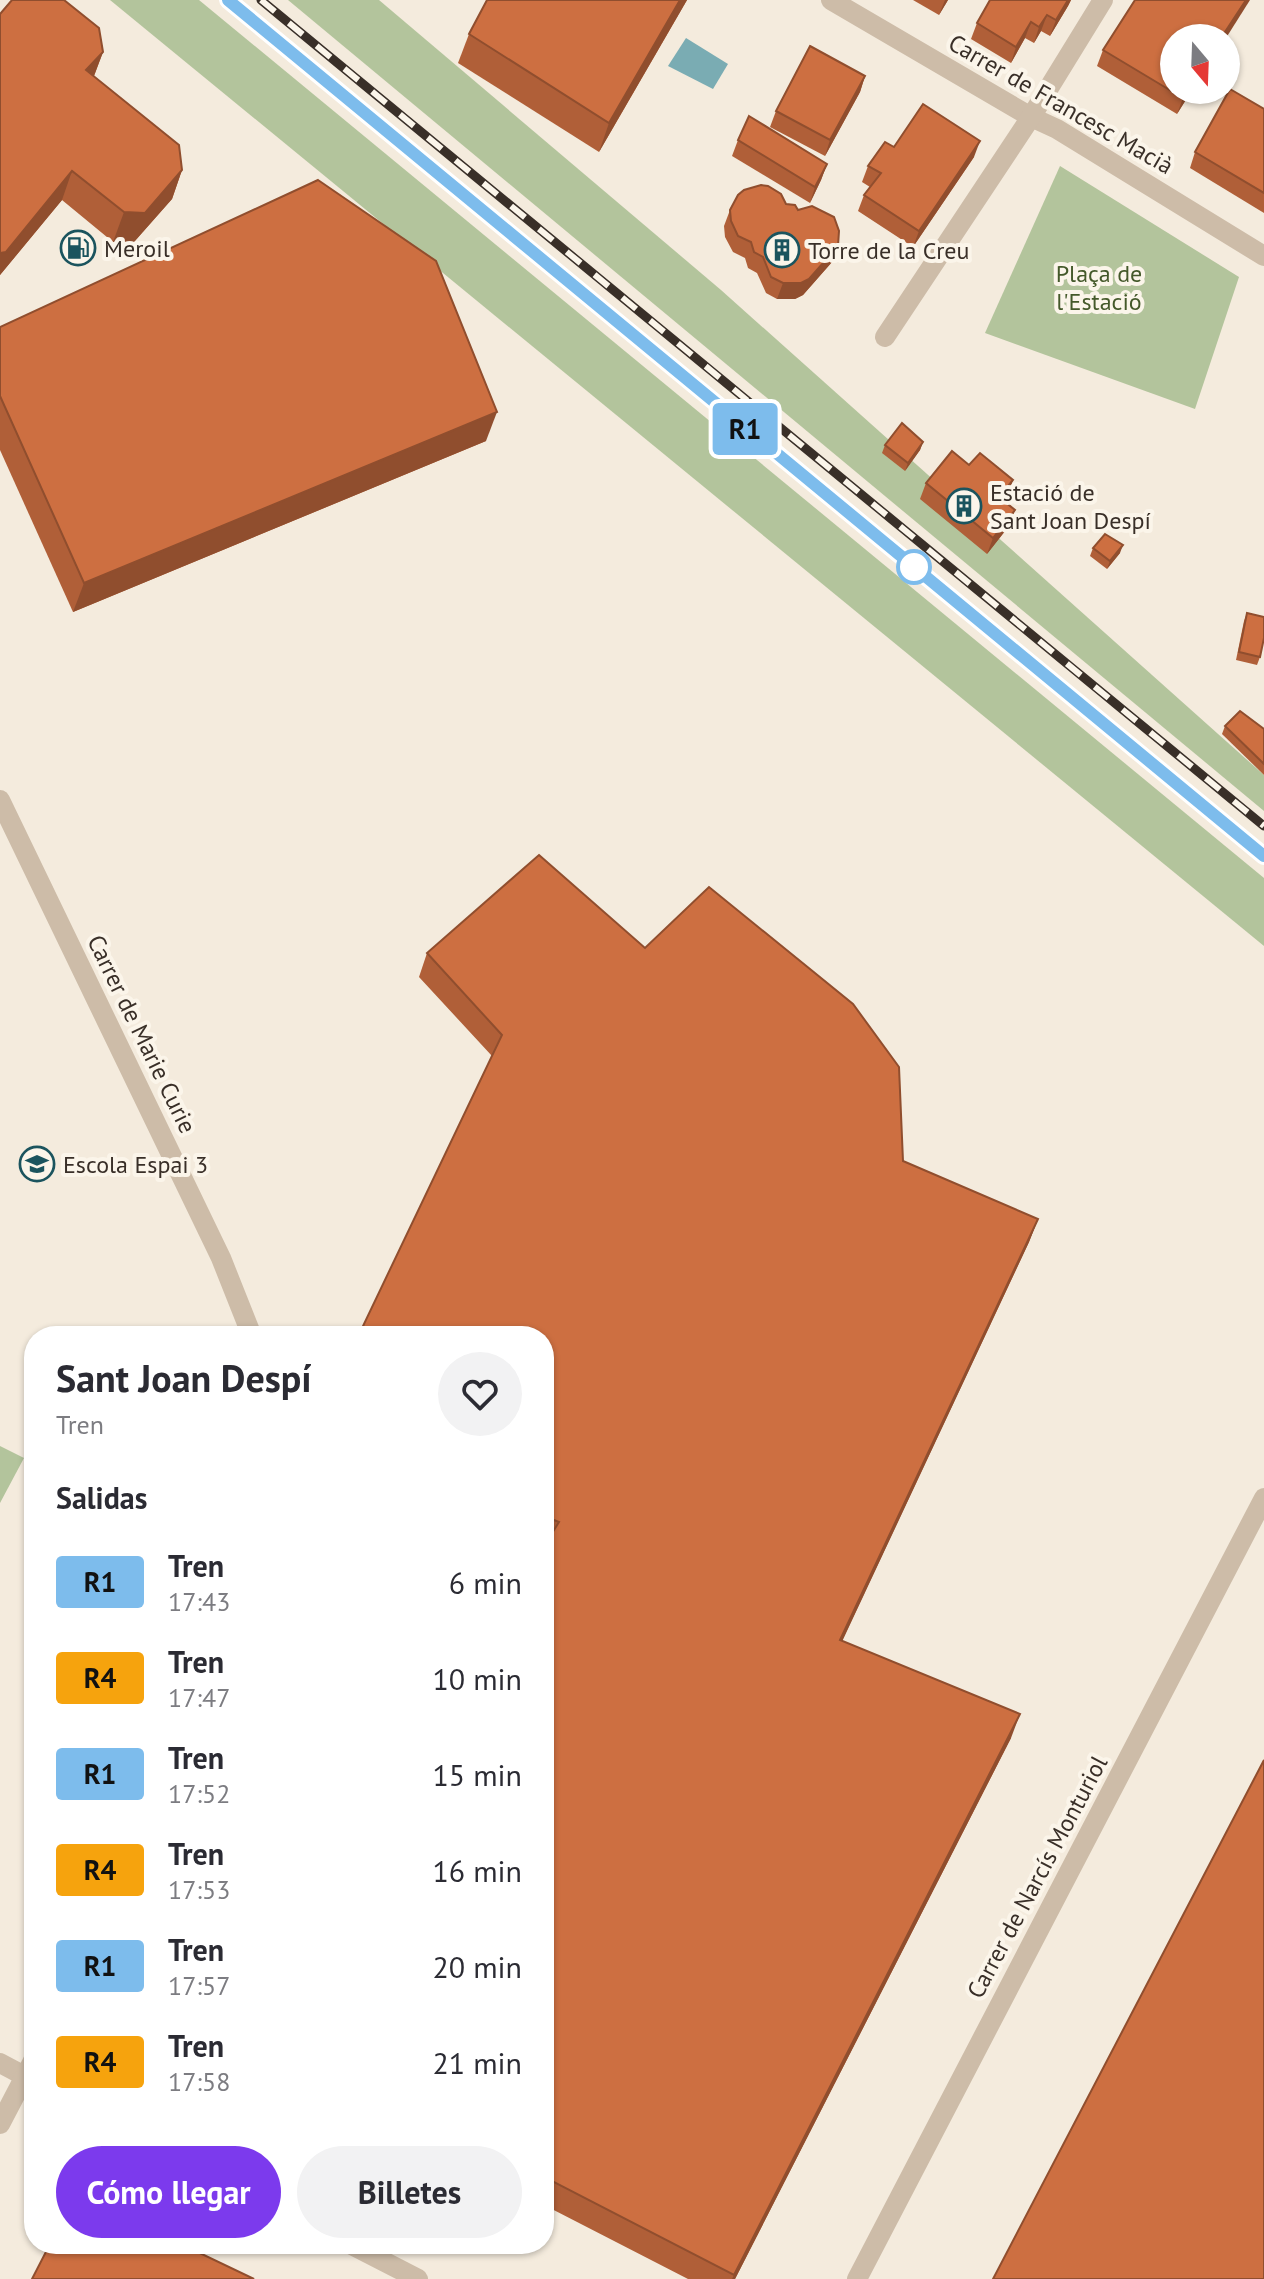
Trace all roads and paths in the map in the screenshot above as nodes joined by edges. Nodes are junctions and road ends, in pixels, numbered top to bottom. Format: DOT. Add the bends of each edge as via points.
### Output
graph roads {
  1 [pos="831,0"];
  2 [pos="1103,0"];
  3 [pos="1031,117"];
  4 [pos="1264,256"];
  5 [pos="885,337"];
  6 [pos="0,800"];
  7 [pos="248,1326"];
  8 [pos="1264,1498"];
  9 [pos="0,2063"];
  10 [pos="24,2070"];
  11 [pos="24,2084"];
  12 [pos="0,2124"];
  13 [pos="369,2254"];
  14 [pos="418,2279"];
  15 [pos="857,2279"];
  1 -- 3 [label="street, Carrer de Francesc Macià"];
  2 -- 3 [label="street"];
  3 -- 4 [label="street, Carrer de Francesc Macià"];
  3 -- 5 [label="street"];
  6 -- 7 [label="street, Carrer de Marie Curie" via="221,1258"];
  8 -- 15 [label="street, Carrer de Narcís Monturiol"];
  9 -- 10 [label="street"];
  11 -- 12 [label="street"];
  13 -- 14 [label="street"];
}
